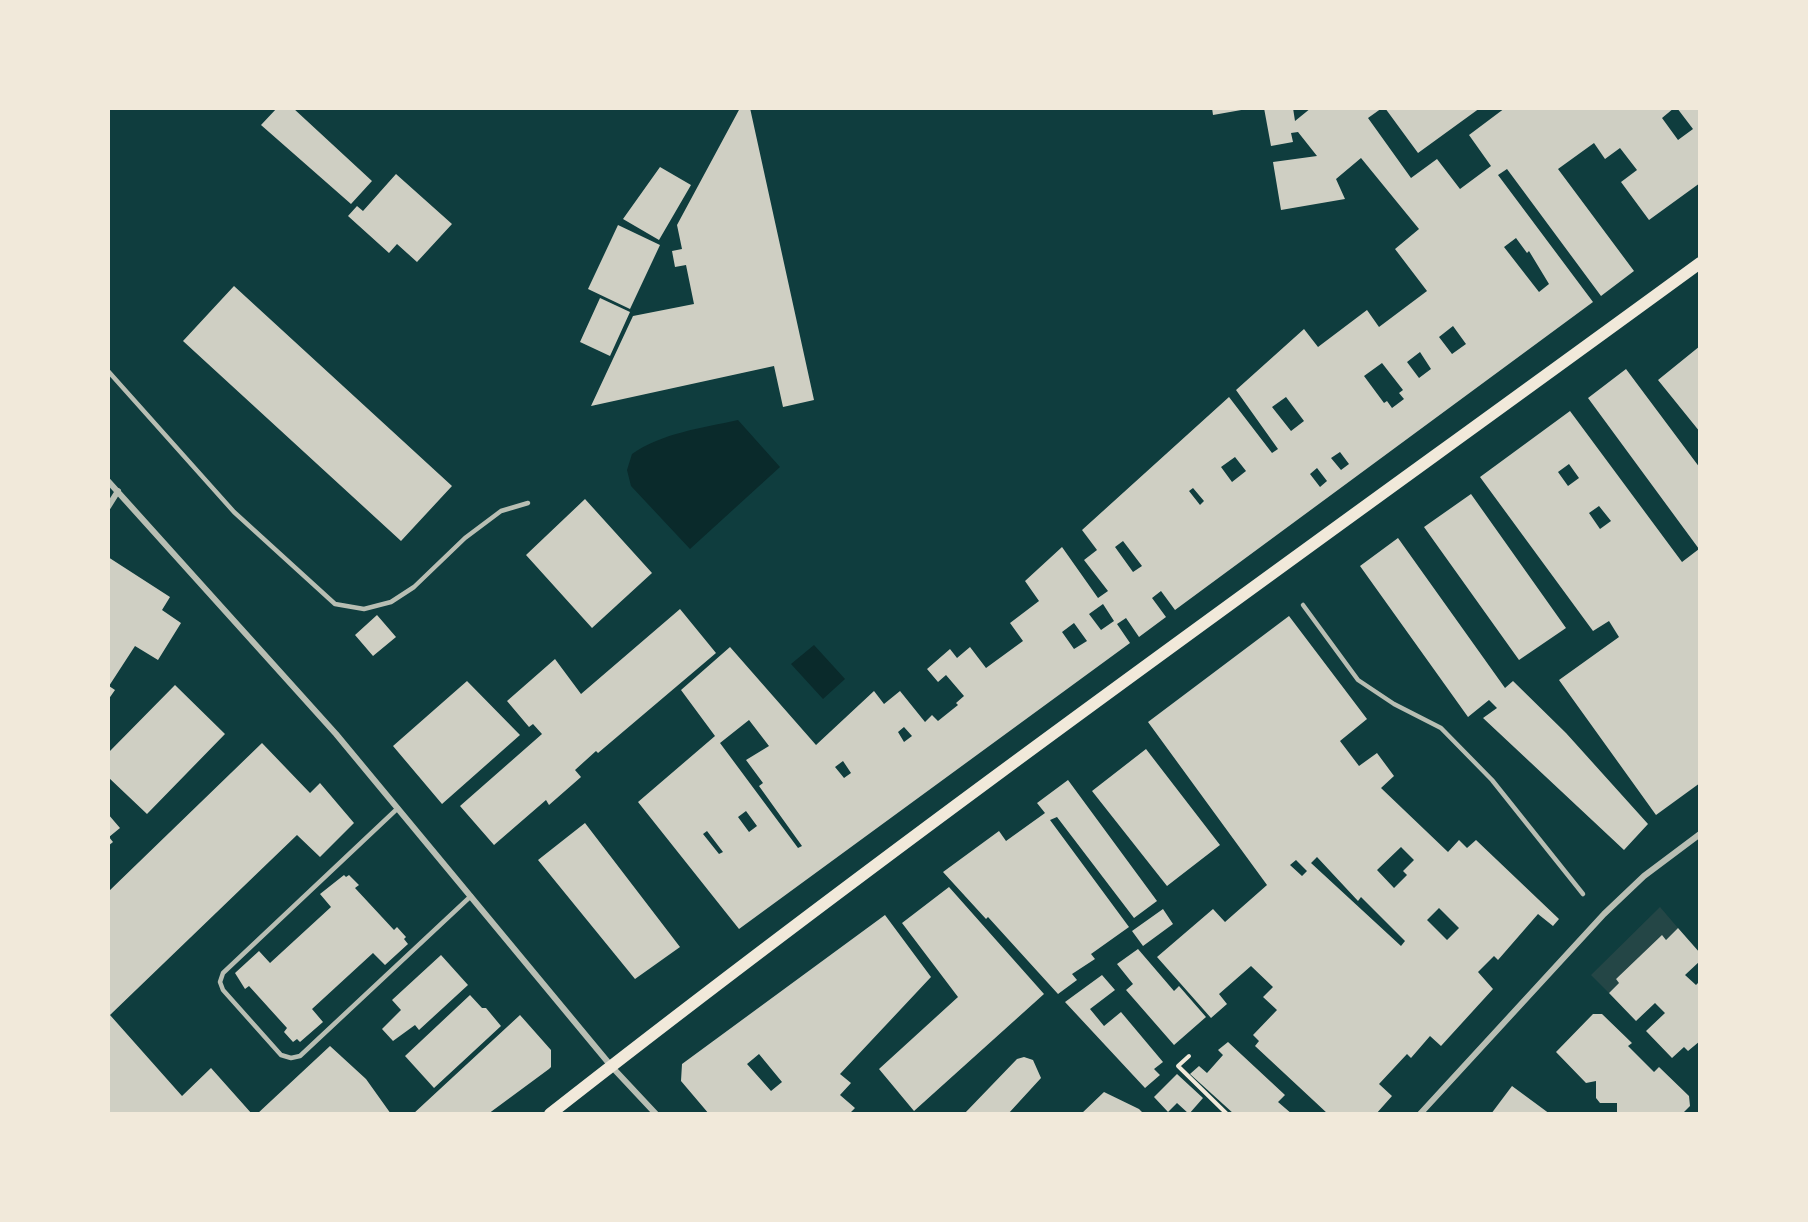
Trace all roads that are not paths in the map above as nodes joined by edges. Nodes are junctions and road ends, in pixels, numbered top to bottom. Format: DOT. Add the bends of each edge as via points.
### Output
graph roads {
  1 [pos="1700,263"];
  2 [pos="108,371"];
  3 [pos="108,481"];
  4 [pos="118,491"];
  5 [pos="528,503"];
  6 [pos="108,507"];
  7 [pos="1303,605"];
  8 [pos="398,808"];
  9 [pos="1700,834"];
  10 [pos="1583,894"];
  11 [pos="471,896"];
  12 [pos="612,1067"];
  13 [pos="550,1114"];
  14 [pos="656,1114"];
  15 [pos="1420,1114"];
  1 -- 12 [label="main road" via="1112,690 724,978"];
  2 -- 5 [label="lane" via="234,512 335,604 364,609 391,602 414,587 465,538 501,511"];
  3 -- 4 [label="street"];
  4 -- 6 [label="street"];
  4 -- 8 [label="street"];
  7 -- 10 [label="lane" via="1358,680 1441,728 1492,780"];
  8 -- 11 [label="street"];
  8 -- 11 [label="lane" via="223,973 220,982 224,990 281,1054 300,1056"];
  9 -- 15 [label="street" via="1644,876 1604,914"];
  11 -- 12 [label="street"];
  12 -- 13 [label="main road"];
  12 -- 14 [label="street"];
}
